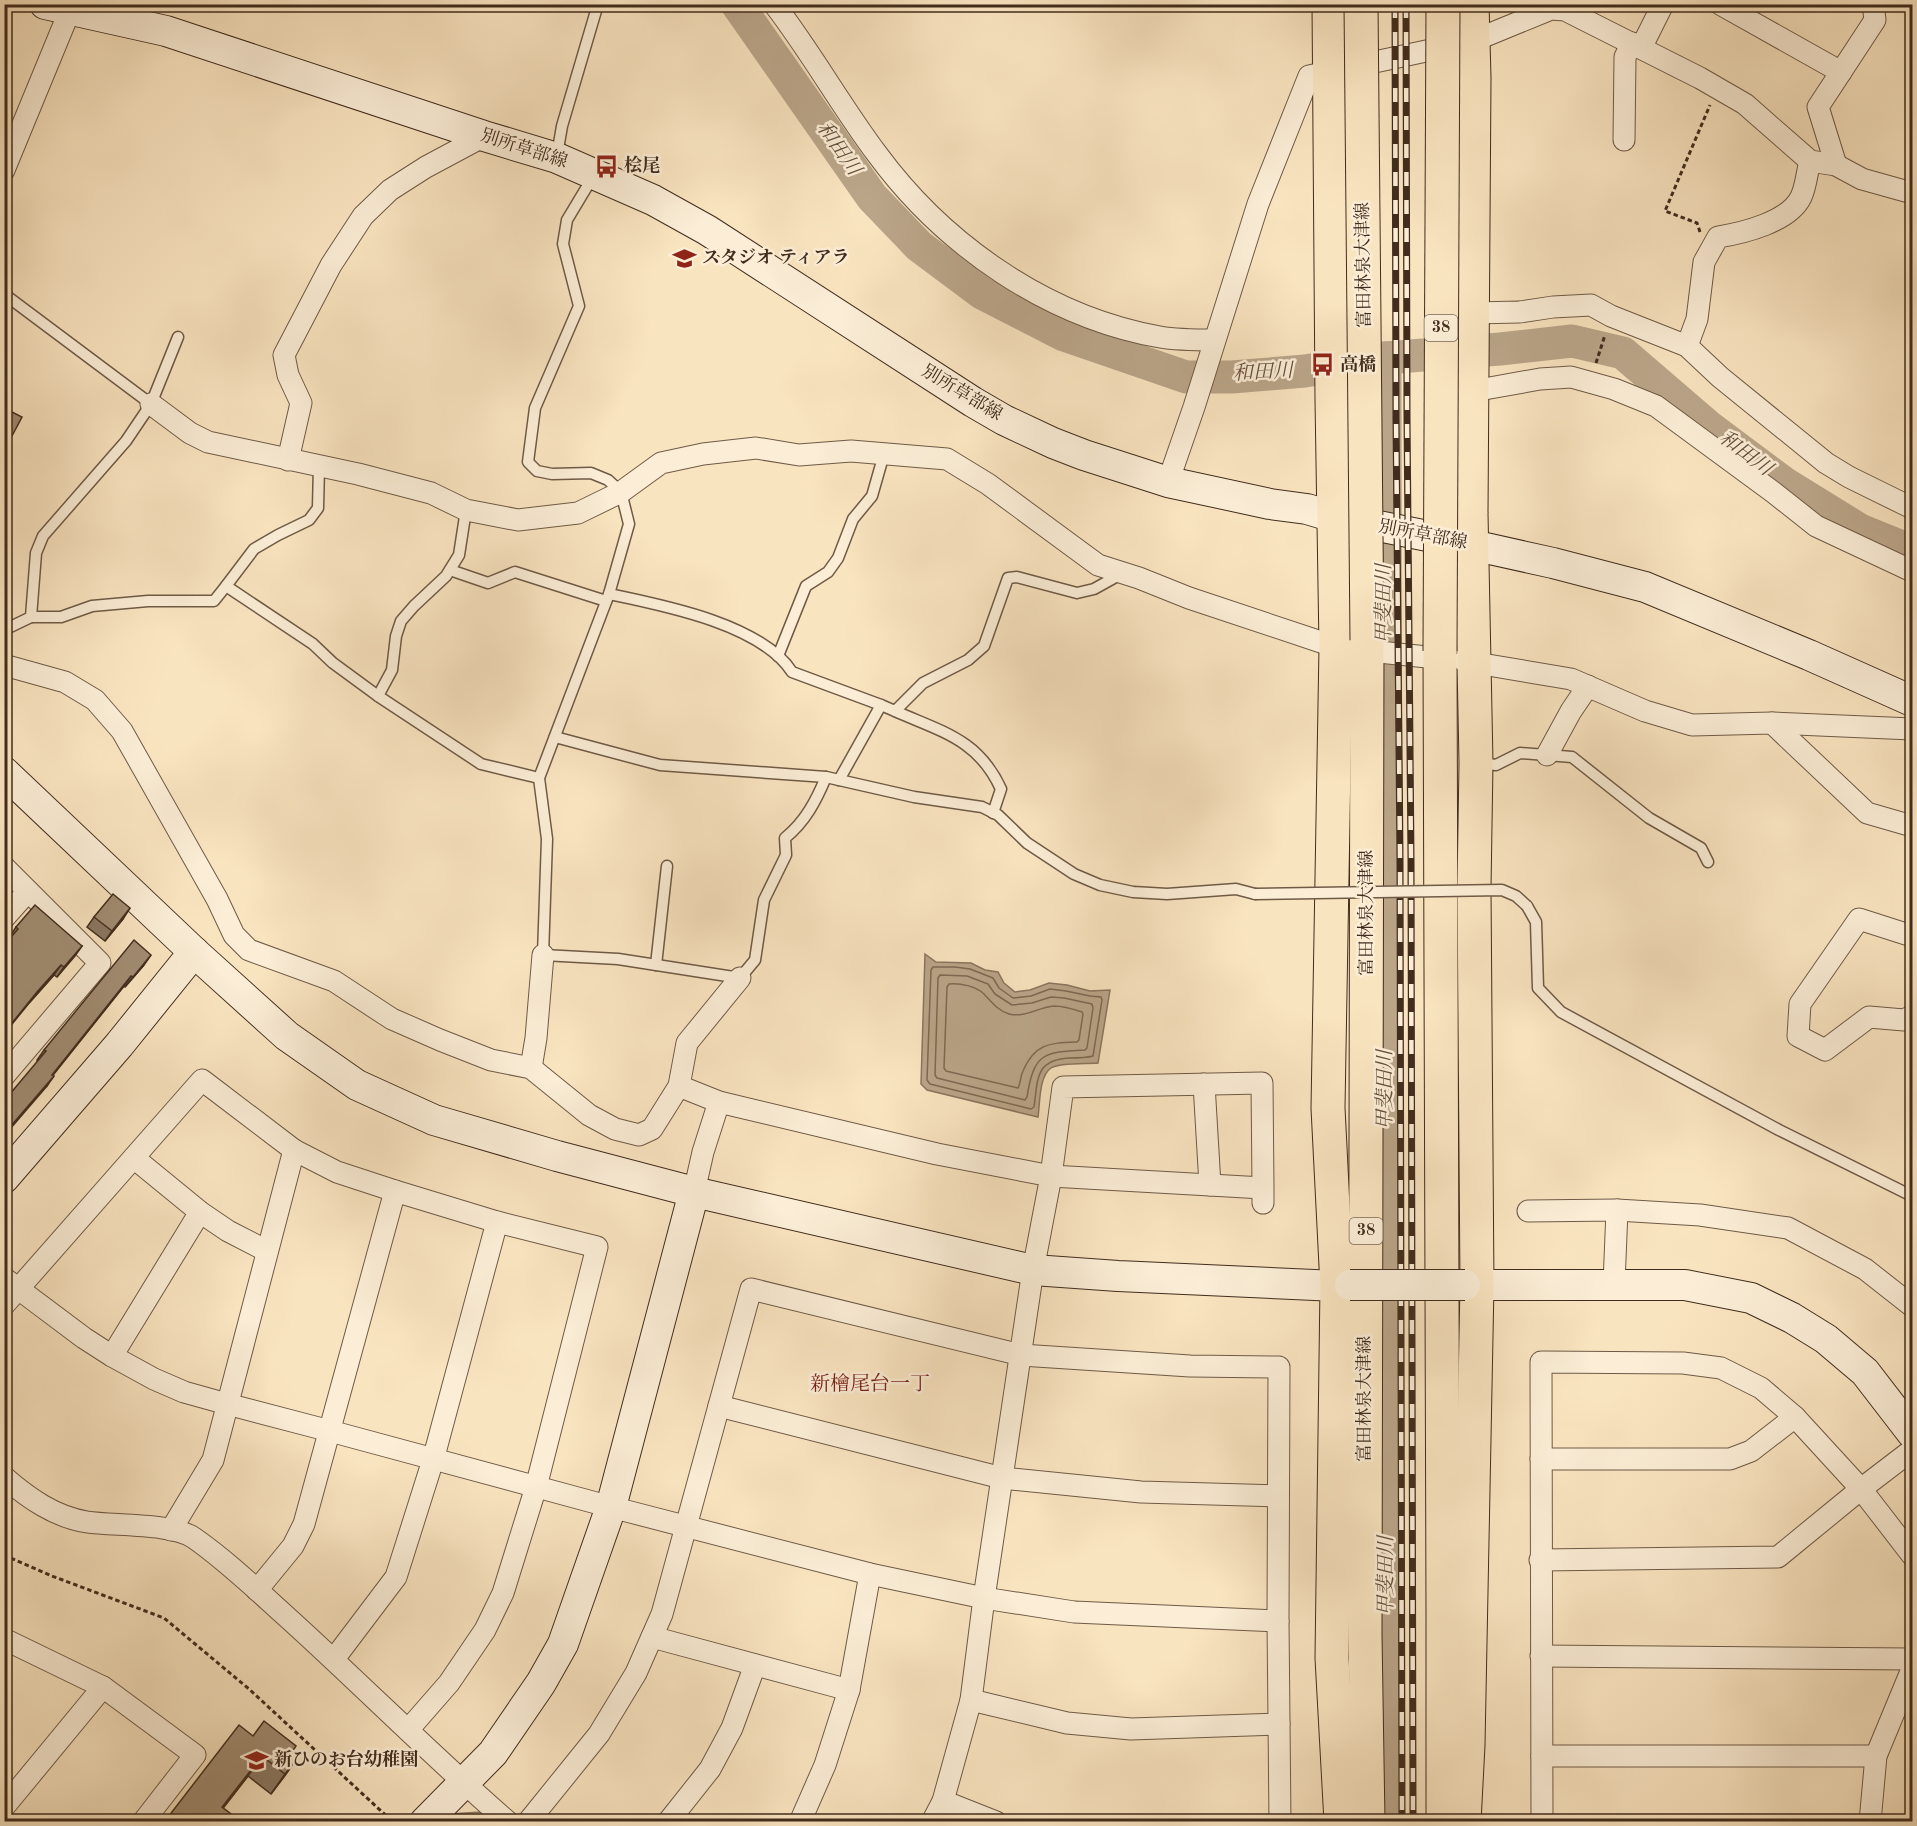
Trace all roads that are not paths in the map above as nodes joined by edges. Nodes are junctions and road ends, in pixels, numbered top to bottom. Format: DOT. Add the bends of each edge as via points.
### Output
graph roads {
  1 [pos="598,4"];
  2 [pos="774,4"];
  3 [pos="1329,4"];
  4 [pos="1361,4"];
  5 [pos="1443,4"];
  6 [pos="1472,4"];
  7 [pos="1663,4"];
  8 [pos="1720,4"];
  9 [pos="1873,4"];
  10 [pos="61,7"];
  11 [pos="1473,41"];
  12 [pos="1636,46"];
  13 [pos="1329,72"];
  14 [pos="1841,72"];
  15 [pos="484,136"];
  16 [pos="1623,140"];
  17 [pos="557,158"];
  18 [pos="1810,160"];
  19 [pos="1836,165"];
  20 [pos="4,170"];
  21 [pos="594,174"];
  22 [pos="1912,193"];
  23 [pos="4,294"];
  24 [pos="1473,316"];
  25 [pos="178,337"];
  26 [pos="1213,343"];
  27 [pos="1687,346"];
  28 [pos="1472,386"];
  29 [pos="151,404"];
  30 [pos="884,454"];
  31 [pos="288,460"];
  32 [pos="319,466"];
  33 [pos="1168,482"];
  34 [pos="621,492"];
  35 [pos="1912,508"];
  36 [pos="466,510"];
  37 [pos="1334,518"];
  38 [pos="1472,545"];
  39 [pos="450,570"];
  40 [pos="1912,571"];
  41 [pos="1122,573"];
  42 [pos="226,586"];
  43 [pos="607,597"];
  44 [pos="31,617"];
  45 [pos="4,630"];
  46 [pos="1359,647"];
  47 [pos="778,656"];
  48 [pos="1449,657"];
  49 [pos="4,666"];
  50 [pos="1588,686"];
  51 [pos="378,696"];
  52 [pos="1912,701"];
  53 [pos="881,705"];
  54 [pos="895,711"];
  55 [pos="1772,723"];
  56 [pos="1912,729"];
  57 [pos="555,737"];
  58 [pos="1547,755"];
  59 [pos="1476,763"];
  60 [pos="4,772"];
  61 [pos="539,777"];
  62 [pos="826,777"];
  63 [pos="839,780"];
  64 [pos="993,813"];
  65 [pos="1912,826"];
  66 [pos="1708,862"];
  67 [pos="667,866"];
  68 [pos="4,867"];
  69 [pos="28,891"];
  70 [pos="4,918"];
  71 [pos="1912,936"];
  72 [pos="194,952"];
  73 [pos="543,955"];
  74 [pos="656,965"];
  75 [pos="740,978"];
  76 [pos="1912,1016"];
  77 [pos="531,1068"];
  78 [pos="4,1076"];
  79 [pos="1204,1084"];
  80 [pos="679,1086"];
  81 [pos="719,1102"];
  82 [pos="294,1150"];
  83 [pos="134,1158"];
  84 [pos="1051,1176"];
  85 [pos="4,1178"];
  86 [pos="1210,1185"];
  87 [pos="395,1191"];
  88 [pos="694,1192"];
  89 [pos="1912,1196"];
  90 [pos="1528,1210"];
  91 [pos="1617,1210"];
  92 [pos="200,1212"];
  93 [pos="497,1222"];
  94 [pos="267,1251"];
  95 [pos="1033,1269"];
  96 [pos="1614,1284"];
  97 [pos="1344,1285"];
  98 [pos="1471,1285"];
  99 [pos="9,1291"];
  100 [pos="1912,1306"];
  101 [pos="1021,1355"];
  102 [pos="112,1356"];
  103 [pos="227,1404"];
  104 [pos="719,1406"];
  105 [pos="1795,1417"];
  106 [pos="330,1431"];
  107 [pos="1912,1432"];
  108 [pos="1912,1450"];
  109 [pos="1541,1459"];
  110 [pos="433,1460"];
  111 [pos="4,1477"];
  112 [pos="1002,1478"];
  113 [pos="536,1488"];
  114 [pos="1861,1489"];
  115 [pos="1278,1496"];
  116 [pos="611,1508"];
  117 [pos="687,1526"];
  118 [pos="171,1530"];
  119 [pos="1912,1555"];
  120 [pos="1540,1560"];
  121 [pos="870,1574"];
  122 [pos="257,1590"];
  123 [pos="984,1598"];
  124 [pos="1278,1621"];
  125 [pos="652,1637"];
  126 [pos="4,1639"];
  127 [pos="1541,1656"];
  128 [pos="334,1659"];
  129 [pos="1912,1659"];
  130 [pos="755,1665"];
  131 [pos="1912,1669"];
  132 [pos="103,1687"];
  133 [pos="849,1689"];
  134 [pos="971,1700"];
  135 [pos="1279,1724"];
  136 [pos="408,1730"];
  137 [pos="1542,1756"];
  138 [pos="1876,1756"];
  139 [pos="463,1783"];
  140 [pos="943,1801"];
  141 [pos="4,1807"];
  142 [pos="143,1821"];
  143 [pos="425,1821"];
  144 [pos="508,1821"];
  145 [pos="528,1821"];
  146 [pos="668,1821"];
  147 [pos="800,1821"];
  148 [pos="932,1821"];
  149 [pos="996,1821"];
  150 [pos="1280,1821"];
  151 [pos="1341,1821"];
  152 [pos="1368,1821"];
  153 [pos="1443,1821"];
  154 [pos="1464,1821"];
  155 [pos="1542,1821"];
  156 [pos="1870,1821"];
  1 -- 17 [label="lane" via="562,126"];
  2 -- 26 [label="street" via="876,154 903,187 975,253 1016,282 1064,307 1120,328 1162,338"];
  3 -- 13 [label="main road"];
  4 -- 46 [label="main road, 富田林泉大津線 / 38, bridge"];
  5 -- 48 [label="main road, 38, bridge"];
  6 -- 11 [label="main road"];
  7 -- 12 [label="street"];
  8 -- 14 [label="street"];
  9 -- 14 [label="street" via="1875,20"];
  10 -- 15 [label="street, 別所草部線" via="166,31"];
  10 -- 20 [label="street"];
  11 -- 12 [label="street" via="1551,9 1564,10"];
  11 -- 13 [label="street"];
  11 -- 24 [label="main road"];
  12 -- 16 [label="street" via="1625,57"];
  12 -- 18 [label="street" via="1745,104"];
  13 -- 26 [label="street" via="1309,76 1257,204"];
  13 -- 37 [label="main road"];
  14 -- 19 [label="street" via="1818,108"];
  15 -- 17 [label="street, 別所草部線"];
  15 -- 31 [label="street" via="390,189 363,216 331,265 284,355 288,375 302,403"];
  17 -- 21 [label="street, 別所草部線"];
  18 -- 19 [label="street"];
  18 -- 27 [label="street" via="1802,196 1794,208 1764,225 1718,237 1704,262 1697,319"];
  19 -- 22 [label="street" via="1862,179"];
  21 -- 33 [label="street, 別所草部線" via="653,200 706,230 1004,420 1084,455"];
  21 -- 34 [label="lane" via="567,220 563,244 579,306 535,408 528,462 537,471 552,474 591,473 608,480"];
  23 -- 29 [label="lane"];
  24 -- 27 [label="street" via="1591,305"];
  24 -- 28 [label="main road"];
  25 -- 29 [label="lane"];
  26 -- 33 [label="street"];
  27 -- 35 [label="street" via="1826,463"];
  28 -- 38 [label="main road"];
  28 -- 40 [label="street" via="1571,376 1656,406 1816,526"];
  29 -- 31 [label="street" via="208,442"];
  29 -- 44 [label="lane" via="126,441 43,536 36,553"];
  30 -- 34 [label="street" via="851,451 799,455 756,448 703,454 661,463"];
  30 -- 41 [label="street" via="947,459 988,484 1098,565"];
  30 -- 47 [label="lane" via="872,496 853,519 833,566 806,586"];
  31 -- 32 [label="street"];
  32 -- 36 [label="street" via="431,493"];
  32 -- 42 [label="lane" via="318,508 309,520 255,549"];
  33 -- 37 [label="street, 別所草部線" via="1307,509"];
  34 -- 36 [label="street" via="578,513 548,517 518,520"];
  34 -- 43 [label="lane" via="629,524"];
  36 -- 39 [label="lane" via="459,555"];
  37 -- 38 [label="street, 別所草部線"];
  37 -- 46 [label="main road" via="1333,545"];
  38 -- 48 [label="main road"];
  38 -- 52 [label="street, 別所草部線" via="1645,587"];
  39 -- 43 [label="lane" via="488,583 515,572"];
  39 -- 51 [label="lane" via="402,621 392,670"];
  41 -- 46 [label="street" via="1189,598"];
  41 -- 54 [label="lane" via="1094,590 1077,593 1008,578 984,646 968,660 923,684"];
  42 -- 44 [label="lane" via="214,600 92,606 61,617"];
  42 -- 51 [label="lane" via="313,644"];
  43 -- 47 [label="lane" via="664,605 713,620 763,643"];
  43 -- 57 [label="lane"];
  44 -- 45 [label="lane"];
  46 -- 48 [label="street"];
  46 -- 97 [label="main road" via="1328,1108"];
  46 -- 152 [label="main road, 富田林泉大津線 / 38"];
  47 -- 53 [label="lane" via="792,672"];
  48 -- 50 [label="street" via="1571,679"];
  48 -- 59 [label="main road"];
  48 -- 153 [label="main road, 38"];
  49 -- 77 [label="street" via="65,682 94,700 122,731 234,935 249,950 334,981 392,1019 440,1040 491,1060"];
  50 -- 55 [label="street" via="1645,711 1692,725"];
  50 -- 58 [label="street"];
  51 -- 61 [label="lane" via="481,764"];
  53 -- 54 [label="lane"];
  53 -- 63 [label="lane"];
  54 -- 64 [label="lane" via="958,739 976,752 993,771 1001,789"];
  55 -- 56 [label="street"];
  55 -- 65 [label="street" via="1868,813"];
  57 -- 61 [label="lane"];
  57 -- 62 [label="lane" via="660,765"];
  58 -- 59 [label="lane" via="1520,753 1496,765"];
  58 -- 66 [label="lane" via="1572,757 1649,818 1701,848"];
  59 -- 98 [label="main road"];
  60 -- 72 [label="street"];
  61 -- 73 [label="lane" via="547,839"];
  62 -- 63 [label="lane"];
  62 -- 75 [label="lane" via="816,801 785,838 786,855 764,900 755,960"];
  63 -- 64 [label="lane" via="982,807"];
  64 -- 89 [label="lane, bridge" via="1074,874 1133,892 1502,890 1527,906 1536,922 1538,988 1561,1012 1779,1130"];
  67 -- 74 [label="lane"];
  68 -- 69 [label="street"];
  69 -- 70 [label="street"];
  69 -- 78 [label="street" via="100,963"];
  71 -- 76 [label="street" via="1859,919 1800,1004 1798,1036 1825,1050 1869,1017 1904,1020"];
  72 -- 85 [label="street"];
  72 -- 88 [label="street" via="287,1036 357,1085 434,1120"];
  73 -- 74 [label="lane"];
  73 -- 77 [label="street"];
  74 -- 75 [label="lane"];
  75 -- 80 [label="street" via="687,1043"];
  77 -- 80 [label="street" via="589,1114 615,1129 639,1135 652,1129"];
  79 -- 84 [label="street" via="1063,1087"];
  79 -- 86 [label="street"];
  79 -- 86 [label="street" via="1262,1083 1263,1195"];
  80 -- 81 [label="street"];
  81 -- 84 [label="street" via="937,1154"];
  81 -- 88 [label="street"];
  82 -- 83 [label="street" via="202,1080"];
  82 -- 87 [label="street" via="337,1172"];
  82 -- 94 [label="street"];
  83 -- 92 [label="street"];
  83 -- 99 [label="street"];
  84 -- 86 [label="street"];
  84 -- 95 [label="street"];
  87 -- 93 [label="street"];
  87 -- 106 [label="street"];
  88 -- 95 [label="street"];
  88 -- 116 [label="street"];
  90 -- 91 [label="street"];
  91 -- 96 [label="street"];
  91 -- 100 [label="street" via="1700,1215 1788,1227 1865,1269"];
  92 -- 94 [label="street"];
  92 -- 102 [label="street"];
  93 -- 110 [label="street"];
  93 -- 113 [label="street" via="597,1247"];
  94 -- 103 [label="street"];
  95 -- 97 [label="street"];
  95 -- 101 [label="street"];
  96 -- 98 [label="street"];
  96 -- 107 [label="street" via="1685,1285 1751,1298 1792,1318 1826,1339 1865,1372"];
  97 -- 98 [label="street, bridge"];
  97 -- 151 [label="main road" via="1332,1658"];
  98 -- 154 [label="main road" via="1468,1745"];
  99 -- 102 [label="street"];
  101 -- 104 [label="street" via="752,1288"];
  101 -- 112 [label="street"];
  101 -- 115 [label="street" via="1190,1366 1279,1367"];
  102 -- 103 [label="street" via="184,1392"];
  103 -- 106 [label="street"];
  103 -- 118 [label="street" via="213,1460"];
  104 -- 112 [label="street"];
  104 -- 117 [label="street"];
  105 -- 109 [label="street" via="1751,1451 1730,1459"];
  105 -- 109 [label="street" via="1761,1388 1721,1368 1683,1363 1541,1362"];
  105 -- 114 [label="street"];
  106 -- 110 [label="street"];
  106 -- 122 [label="street" via="304,1524 293,1546"];
  108 -- 114 [label="street"];
  109 -- 120 [label="street"];
  110 -- 113 [label="street"];
  110 -- 128 [label="street" via="396,1576"];
  111 -- 118 [label="street" via="50,1510 85,1522"];
  112 -- 115 [label="street" via="1141,1492"];
  112 -- 123 [label="street"];
  113 -- 116 [label="street"];
  113 -- 136 [label="street" via="502,1593 485,1630 449,1683"];
  114 -- 119 [label="street"];
  114 -- 120 [label="street" via="1778,1557"];
  115 -- 124 [label="street"];
  116 -- 117 [label="street"];
  116 -- 139 [label="street" via="563,1644 519,1718 493,1753"];
  117 -- 121 [label="street"];
  117 -- 125 [label="street"];
  118 -- 122 [label="street" via="192,1536"];
  120 -- 127 [label="street"];
  121 -- 123 [label="street"];
  121 -- 133 [label="street"];
  122 -- 128 [label="street"];
  123 -- 124 [label="street" via="1074,1612"];
  123 -- 134 [label="street"];
  124 -- 135 [label="street"];
  125 -- 130 [label="street"];
  125 -- 145 [label="street" via="636,1673 599,1734"];
  126 -- 132 [label="street"];
  127 -- 129 [label="street"];
  127 -- 137 [label="street"];
  128 -- 136 [label="street"];
  130 -- 133 [label="street"];
  130 -- 146 [label="street" via="732,1728 710,1768"];
  131 -- 138 [label="street"];
  132 -- 141 [label="street"];
  132 -- 142 [label="street" via="195,1755"];
  133 -- 147 [label="street" via="825,1765"];
  134 -- 135 [label="street" via="1067,1723 1131,1729"];
  134 -- 140 [label="street"];
  135 -- 150 [label="street"];
  136 -- 139 [label="street"];
  137 -- 138 [label="street"];
  137 -- 155 [label="street"];
  138 -- 156 [label="street"];
  139 -- 143 [label="street"];
  139 -- 144 [label="street"];
  140 -- 148 [label="street"];
  140 -- 149 [label="street"];
}
